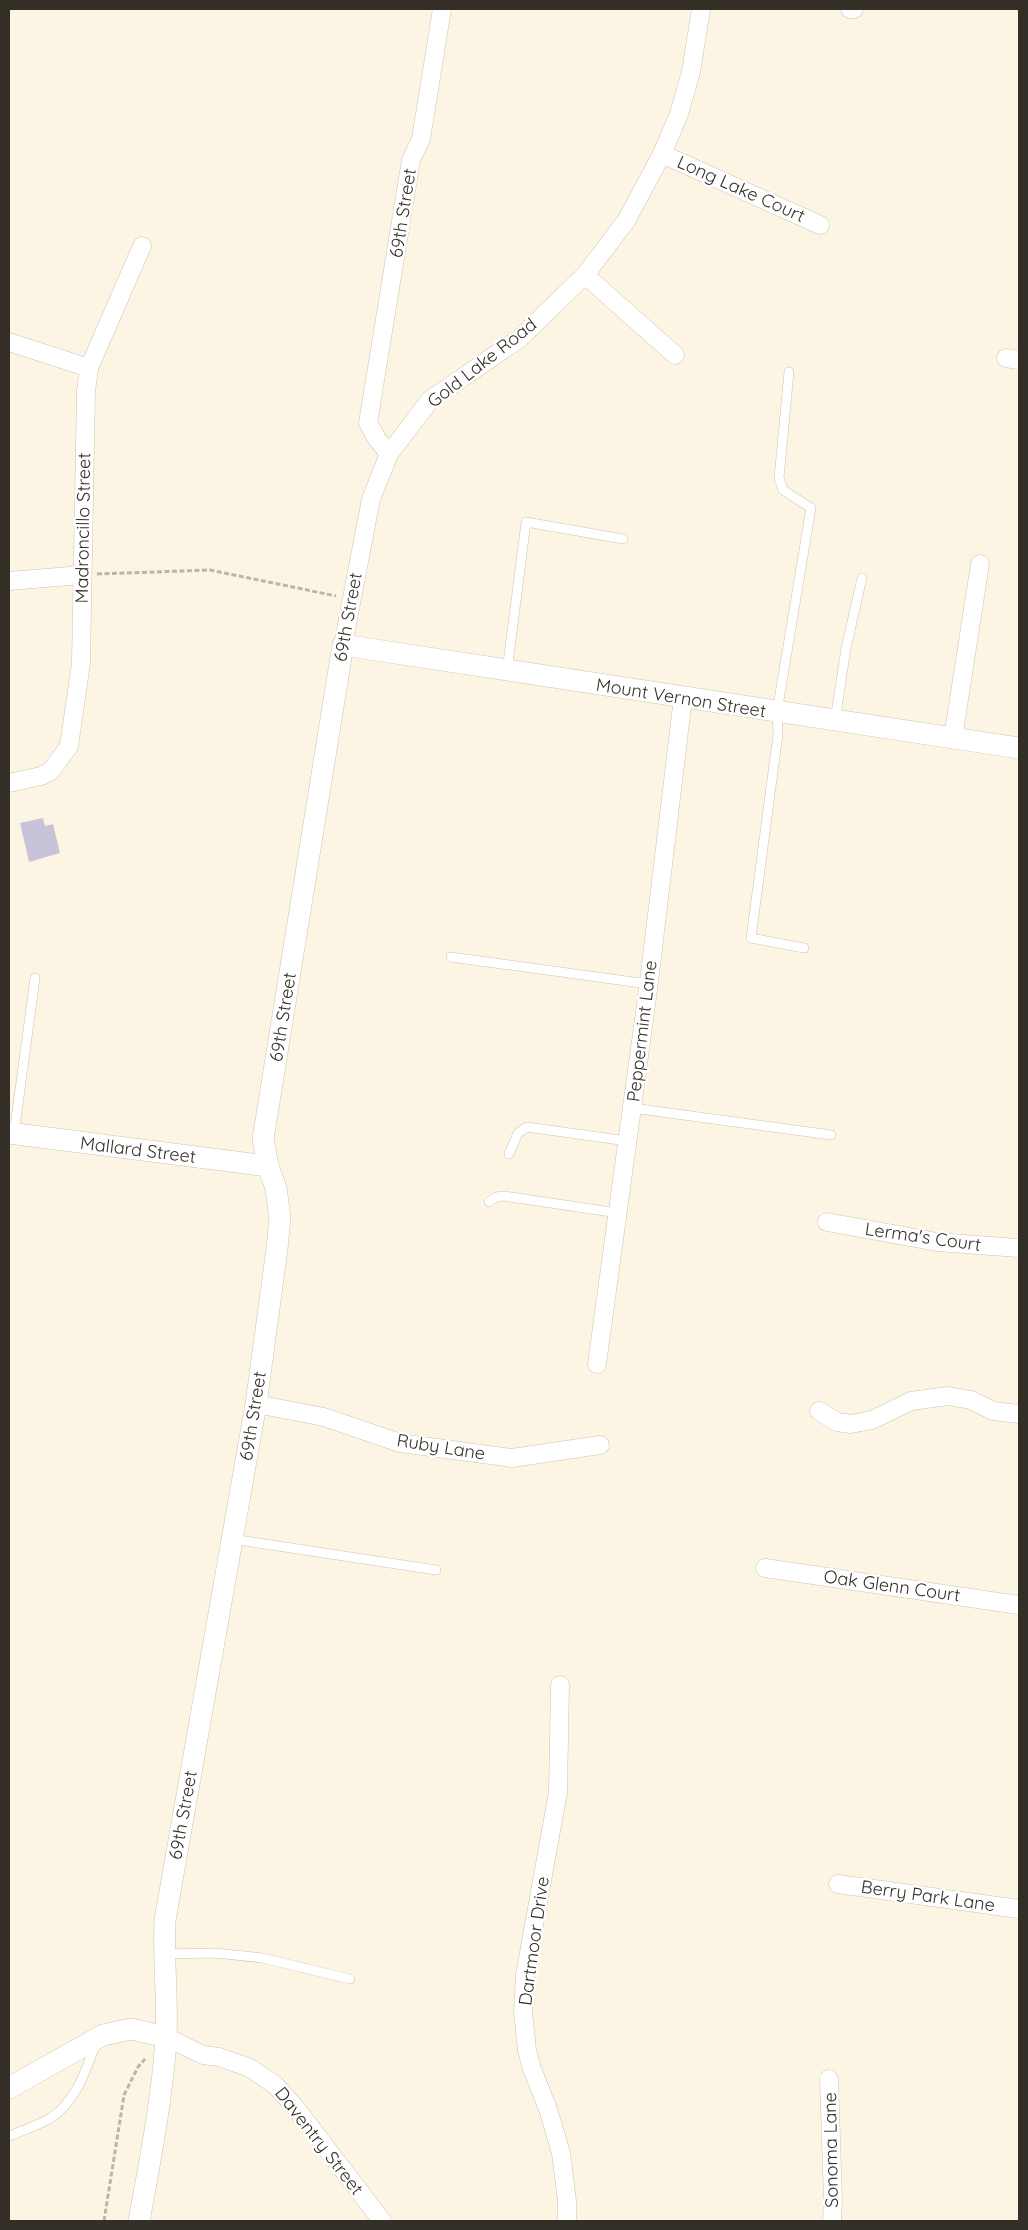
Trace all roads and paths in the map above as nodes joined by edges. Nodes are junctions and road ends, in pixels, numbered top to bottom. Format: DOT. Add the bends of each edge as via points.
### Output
graph roads {
  1 [pos="442,9"];
  2 [pos="701,9"];
  3 [pos="850,9"];
  4 [pos="854,9"];
  5 [pos="662,154"];
  6 [pos="820,225"];
  7 [pos="142,246"];
  8 [pos="585,275"];
  9 [pos="9,342"];
  10 [pos="675,356"];
  11 [pos="89,368"];
  12 [pos="790,372"];
  13 [pos="389,454"];
  14 [pos="624,539"];
  15 [pos="980,564"];
  16 [pos="82,575"];
  17 [pos="862,578"];
  18 [pos="9,581"];
  19 [pos="351,599"];
  20 [pos="343,645"];
  21 [pos="506,671"];
  22 [pos="683,698"];
  23 [pos="777,712"];
  24 [pos="835,721"];
  25 [pos="953,738"];
  26 [pos="1019,748"];
  27 [pos="9,783"];
  28 [pos="804,948"];
  29 [pos="452,957"];
  30 [pos="35,978"];
  31 [pos="648,984"];
  32 [pos="632,1108"];
  33 [pos="10,1135"];
  34 [pos="831,1135"];
  35 [pos="627,1141"];
  36 [pos="509,1154"];
  37 [pos="268,1166"];
  38 [pos="489,1202"];
  39 [pos="618,1213"];
  40 [pos="827,1222"];
  41 [pos="1019,1248"];
  42 [pos="598,1364"];
  43 [pos="256,1404"];
  44 [pos="819,1411"];
  45 [pos="1019,1414"];
  46 [pos="600,1445"];
  47 [pos="232,1539"];
  48 [pos="765,1568"];
  49 [pos="436,1570"];
  50 [pos="1019,1605"];
  51 [pos="560,1685"];
  52 [pos="838,1884"];
  53 [pos="1019,1909"];
  54 [pos="163,1954"];
  55 [pos="350,1979"];
  56 [pos="98,2037"];
  57 [pos="166,2037"];
  58 [pos="830,2079"];
  59 [pos="9,2088"];
  60 [pos="9,2136"];
  61 [pos="104,2221"];
  62 [pos="139,2221"];
  63 [pos="382,2221"];
  64 [pos="567,2221"];
  65 [pos="832,2221"];
  1 -- 13 [label="street, 69th Street" via="420,139 411,160 368,423"];
  2 -- 5 [label="street, Gold Lake Road" via="691,72 679,114"];
  3 -- 4 [label="street"];
  5 -- 6 [label="street, Long Lake Court"];
  5 -- 8 [label="street, Gold Lake Road" via="626,221"];
  7 -- 11 [label="street, Madroncillo Street"];
  8 -- 10 [label="street"];
  8 -- 13 [label="street, Gold Lake Road" via="520,338 430,400"];
  9 -- 11 [label="street"];
  11 -- 16 [label="street, Madroncillo Street"];
  12 -- 23 [label="lane" via="779,478 783,490 811,508"];
  13 -- 19 [label="street, 69th Street" via="371,499"];
  14 -- 21 [label="lane" via="526,522"];
  15 -- 25 [label="street"];
  16 -- 18 [label="street"];
  16 -- 19 [label="path" via="210,570"];
  16 -- 27 [label="street, Madroncillo Street" via="81,663 70,746 51,771"];
  17 -- 24 [label="lane" via="846,648"];
  19 -- 20 [label="street, 69th Street"];
  20 -- 21 [label="street, Mount Vernon Street"];
  20 -- 37 [label="street, 69th Street" via="263,1139"];
  21 -- 22 [label="street, Mount Vernon Street"];
  22 -- 23 [label="street, Mount Vernon Street"];
  22 -- 31 [label="street, Peppermint Lane"];
  23 -- 24 [label="street, Mount Vernon Street"];
  23 -- 28 [label="lane" via="778,734 751,938"];
  24 -- 25 [label="street, Mount Vernon Street"];
  25 -- 26 [label="street, Mount Vernon Street"];
  29 -- 31 [label="lane"];
  30 -- 33 [label="lane"];
  31 -- 32 [label="street, Peppermint Lane"];
  32 -- 34 [label="lane"];
  32 -- 35 [label="street, Peppermint Lane"];
  33 -- 37 [label="street, Mallard Street"];
  35 -- 36 [label="lane" via="527,1127 518,1133"];
  35 -- 39 [label="street, Peppermint Lane"];
  37 -- 43 [label="street, 69th Street" via="276,1188 280,1218"];
  38 -- 39 [label="lane" via="504,1196"];
  39 -- 42 [label="street, Peppermint Lane"];
  40 -- 41 [label="street, Lerma's Court" via="937,1242"];
  43 -- 46 [label="street, Ruby Lane" via="324,1417 400,1443 512,1458"];
  43 -- 47 [label="street, 69th Street"];
  44 -- 45 [label="street" via="837,1422 851,1424 872,1420 911,1401 948,1396 971,1400 993,1411"];
  47 -- 49 [label="lane"];
  47 -- 54 [label="street, 69th Street" via="165,1920"];
  48 -- 50 [label="street, Oak Glenn Court"];
  51 -- 64 [label="street, Dartmoor Drive" via="558,1792 525,1975 523,2012 532,2070 561,2153"];
  52 -- 53 [label="street, Berry Park Lane"];
  54 -- 55 [label="lane" via="216,1953 262,1958"];
  54 -- 57 [label="street, 69th Street"];
  56 -- 57 [label="street" via="131,2028"];
  56 -- 59 [label="street"];
  56 -- 60 [label="lane" via="69,2101 50,2118"];
  57 -- 61 [label="path" via="138,2067 124,2095"];
  57 -- 62 [label="street, 69th Street" via="160,2099"];
  57 -- 63 [label="street, Daventry Street" via="203,2055 227,2059 250,2068 275,2085 296,2107"];
  58 -- 65 [label="street, Sonoma Lane"];
}
